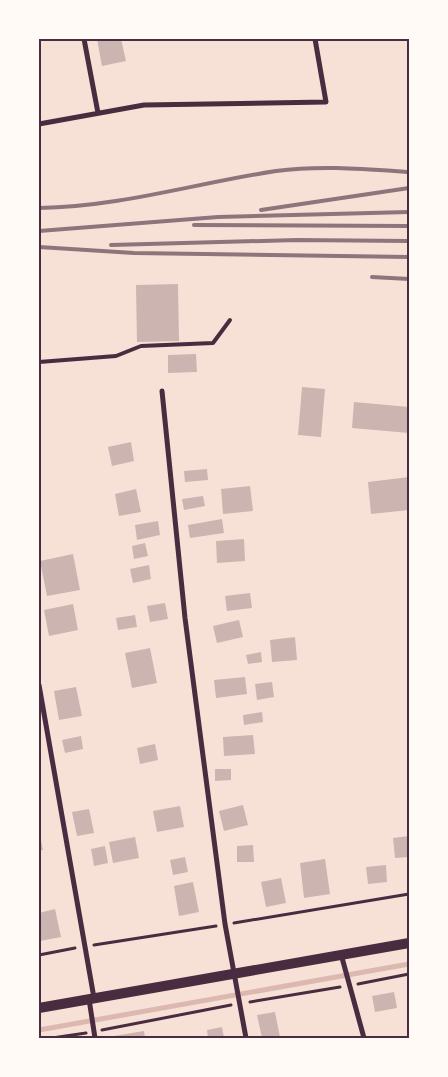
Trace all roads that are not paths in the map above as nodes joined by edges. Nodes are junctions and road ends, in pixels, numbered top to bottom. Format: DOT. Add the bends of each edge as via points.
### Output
graph roads {
  1 [pos="84,39"];
  2 [pos="315,39"];
  3 [pos="98,114"];
  4 [pos="39,124"];
  5 [pos="230,320"];
  6 [pos="39,362"];
  7 [pos="162,391"];
  8 [pos="39,685"];
  9 [pos="409,943"];
  10 [pos="341,954"];
  11 [pos="235,973"];
  12 [pos="92,998"];
  13 [pos="39,1008"];
  14 [pos="95,1038"];
  15 [pos="246,1038"];
  16 [pos="364,1038"];
  1 -- 3 [label="street"];
  2 -- 3 [label="street" via="326,102 144,105"];
  3 -- 4 [label="street"];
  5 -- 6 [label="lane" via="213,343 141,346 116,356"];
  7 -- 11 [label="street" via="185,618 225,924"];
  8 -- 12 [label="street"];
  9 -- 10 [label="main road"];
  10 -- 11 [label="main road"];
  10 -- 16 [label="street"];
  11 -- 12 [label="main road"];
  11 -- 15 [label="street"];
  12 -- 13 [label="main road"];
  12 -- 14 [label="street"];
}
